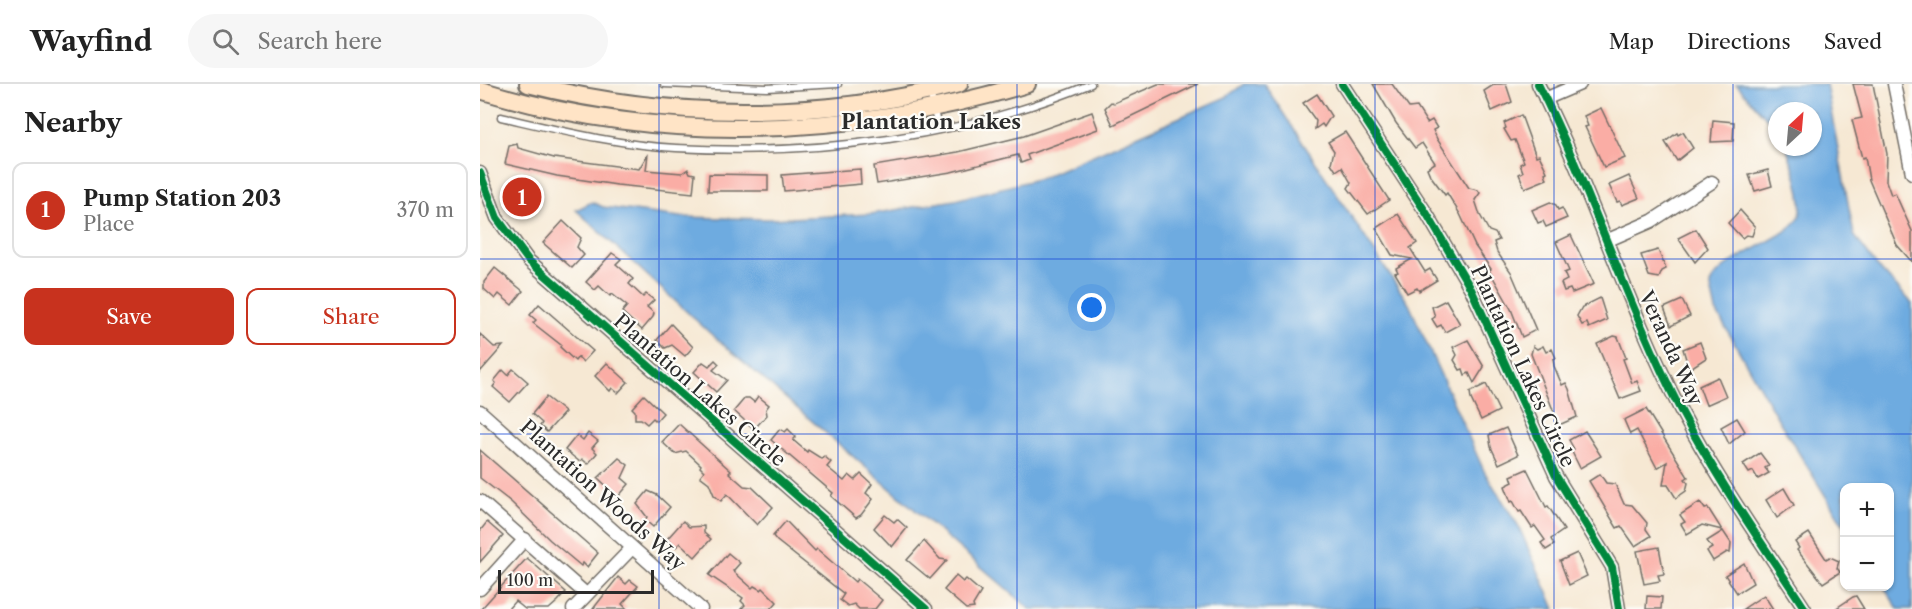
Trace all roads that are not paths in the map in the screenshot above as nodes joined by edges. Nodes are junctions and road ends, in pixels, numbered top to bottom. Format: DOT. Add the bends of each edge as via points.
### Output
graph roads {
  1 [pos="481,84"];
  2 [pos="528,84"];
  3 [pos="664,84"];
  4 [pos="838,84"];
  5 [pos="959,84"];
  6 [pos="1027,84"];
  7 [pos="1091,84"];
  8 [pos="1342,84"];
  9 [pos="1538,84"];
  10 [pos="1581,84"];
  11 [pos="1894,84"];
  12 [pos="554,87"];
  13 [pos="930,88"];
  14 [pos="480,90"];
  15 [pos="1545,99"];
  16 [pos="549,108"];
  17 [pos="934,109"];
  18 [pos="501,117"];
  19 [pos="544,127"];
  20 [pos="938,129"];
  21 [pos="480,173"];
  22 [pos="1912,173"];
  23 [pos="1712,183"];
  24 [pos="1606,241"];
  25 [pos="480,411"];
  26 [pos="480,501"];
  27 [pos="525,539"];
  28 [pos="632,548"];
  29 [pos="480,589"];
  30 [pos="586,594"];
  31 [pos="573,609"];
  32 [pos="700,609"];
  33 [pos="926,609"];
  34 [pos="1619,609"];
  35 [pos="1805,609"];
  1 -- 14 [label="street"];
  2 -- 12 [label="main road"];
  3 -- 4 [label="lane" via="767,88"];
  5 -- 13 [label="main road"];
  6 -- 17 [label="main road"];
  7 -- 20 [label="lane" via="982,120"];
  8 -- 34 [label="street, Plantation Lakes Circle" via="1471,289 1556,476 1612,567"];
  9 -- 15 [label="street, Veranda Way"];
  10 -- 15 [label="street"];
  11 -- 22 [label="street"];
  12 -- 13 [label="main road" via="647,105 742,111 818,108"];
  13 -- 17 [label="lane"];
  14 -- 16 [label="main road"];
  15 -- 24 [label="street, Veranda Way"];
  16 -- 17 [label="main road" via="650,124 726,129 821,125"];
  16 -- 19 [label="lane"];
  17 -- 20 [label="lane"];
  18 -- 19 [label="lane"];
  19 -- 20 [label="lane" via="587,137 674,148 761,150 865,144"];
  21 -- 33 [label="street, Plantation Lakes Circle" via="497,218 528,260"];
  23 -- 24 [label="street" via="1652,221"];
  24 -- 35 [label="street, Veranda Way" via="1681,410"];
  25 -- 28 [label="street, Plantation Woods Way"];
  26 -- 27 [label="street"];
  27 -- 29 [label="street"];
  27 -- 30 [label="street"];
  28 -- 30 [label="street"];
  28 -- 32 [label="street, Plantation Woods Way"];
  30 -- 31 [label="street"];
}
